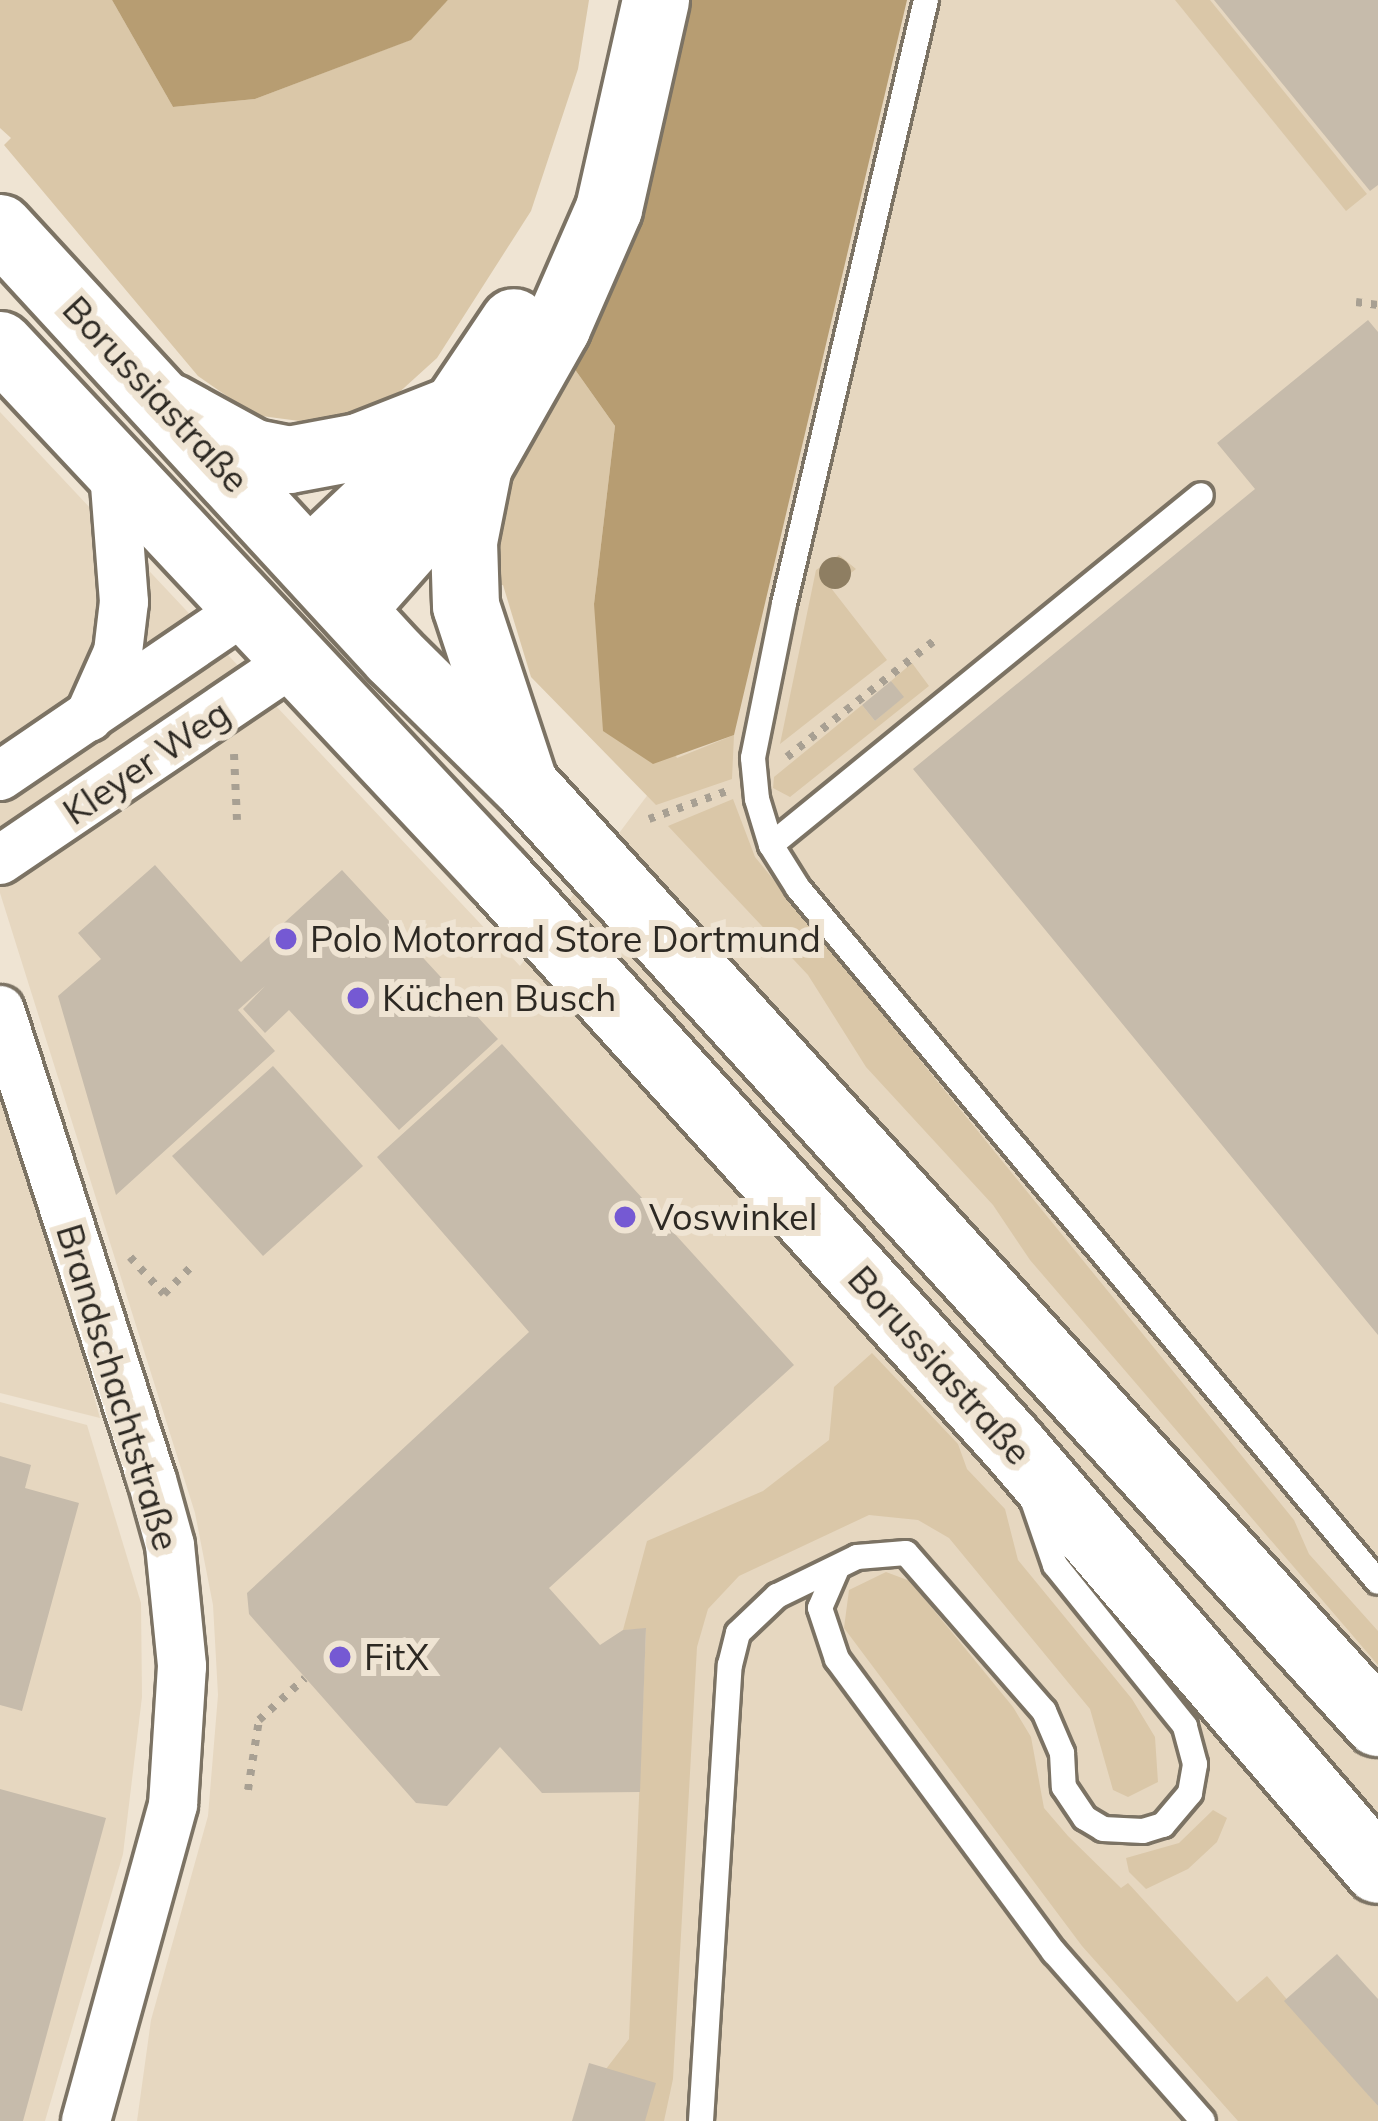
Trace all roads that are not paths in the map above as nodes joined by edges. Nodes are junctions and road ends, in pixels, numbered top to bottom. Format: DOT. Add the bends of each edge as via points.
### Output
graph roads {
  1 [pos="622,0"];
  2 [pos="656,0"];
  3 [pos="926,0"];
  4 [pos="0,227"];
  5 [pos="0,345"];
  6 [pos="170,406"];
  7 [pos="468,437"];
  8 [pos="114,471"];
  9 [pos="1201,495"];
  10 [pos="332,584"];
  11 [pos="244,610"];
  12 [pos="291,663"];
  13 [pos="89,717"];
  14 [pos="0,776"];
  15 [pos="525,785"];
  16 [pos="771,844"];
  17 [pos="0,860"];
  18 [pos="0,1010"];
  19 [pos="1013,1445"];
  20 [pos="838,1569"];
  21 [pos="1378,1582"];
  22 [pos="1378,1723"];
  23 [pos="1378,1870"];
  24 [pos="86,2121"];
  25 [pos="701,2121"];
  26 [pos="1203,2121"];
  1 -- 7 [label="main road" via="572,200"];
  2 -- 7 [label="main road" via="609,209 557,328"];
  3 -- 16 [label="lane" via="757,737 757,800"];
  4 -- 6 [label="main road, Borussiastraße"];
  5 -- 8 [label="main road, Borussiastraße"];
  6 -- 7 [label="main road" via="254,453 289,460"];
  6 -- 10 [label="main road, Borussiastraße"];
  7 -- 10 [label="main road"];
  7 -- 15 [label="main road" via="466,606"];
  8 -- 11 [label="main road, Borussiastraße"];
  8 -- 13 [label="street, Kleyer Weg" via="124,602 118,652"];
  9 -- 16 [label="lane"];
  10 -- 11 [label="main road"];
  10 -- 12 [label="main road"];
  10 -- 15 [label="main road, Borussiastraße"];
  11 -- 12 [label="main road, Borussiastraße"];
  11 -- 13 [label="street, Kleyer Weg"];
  12 -- 17 [label="street, Kleyer Weg"];
  12 -- 19 [label="main road, Borussiastraße" via="500,878"];
  13 -- 14 [label="street, Kleyer Weg"];
  15 -- 22 [label="main road, Borussiastraße"];
  16 -- 21 [label="lane" via="798,888"];
  18 -- 24 [label="street, Brandschachtstraße" via="152,1480 170,1545 182,1666 173,1805"];
  19 -- 20 [label="lane" via="1055,1564 1185,1726 1195,1775 1181,1809 1163,1825 1103,1829 1071,1805 1044,1711 923,1564 877,1551"];
  19 -- 23 [label="main road, Borussiastraße"];
  20 -- 25 [label="lane" via="777,1596 738,1634"];
  20 -- 26 [label="lane" via="820,1607 836,1659 1054,1952"];
}
